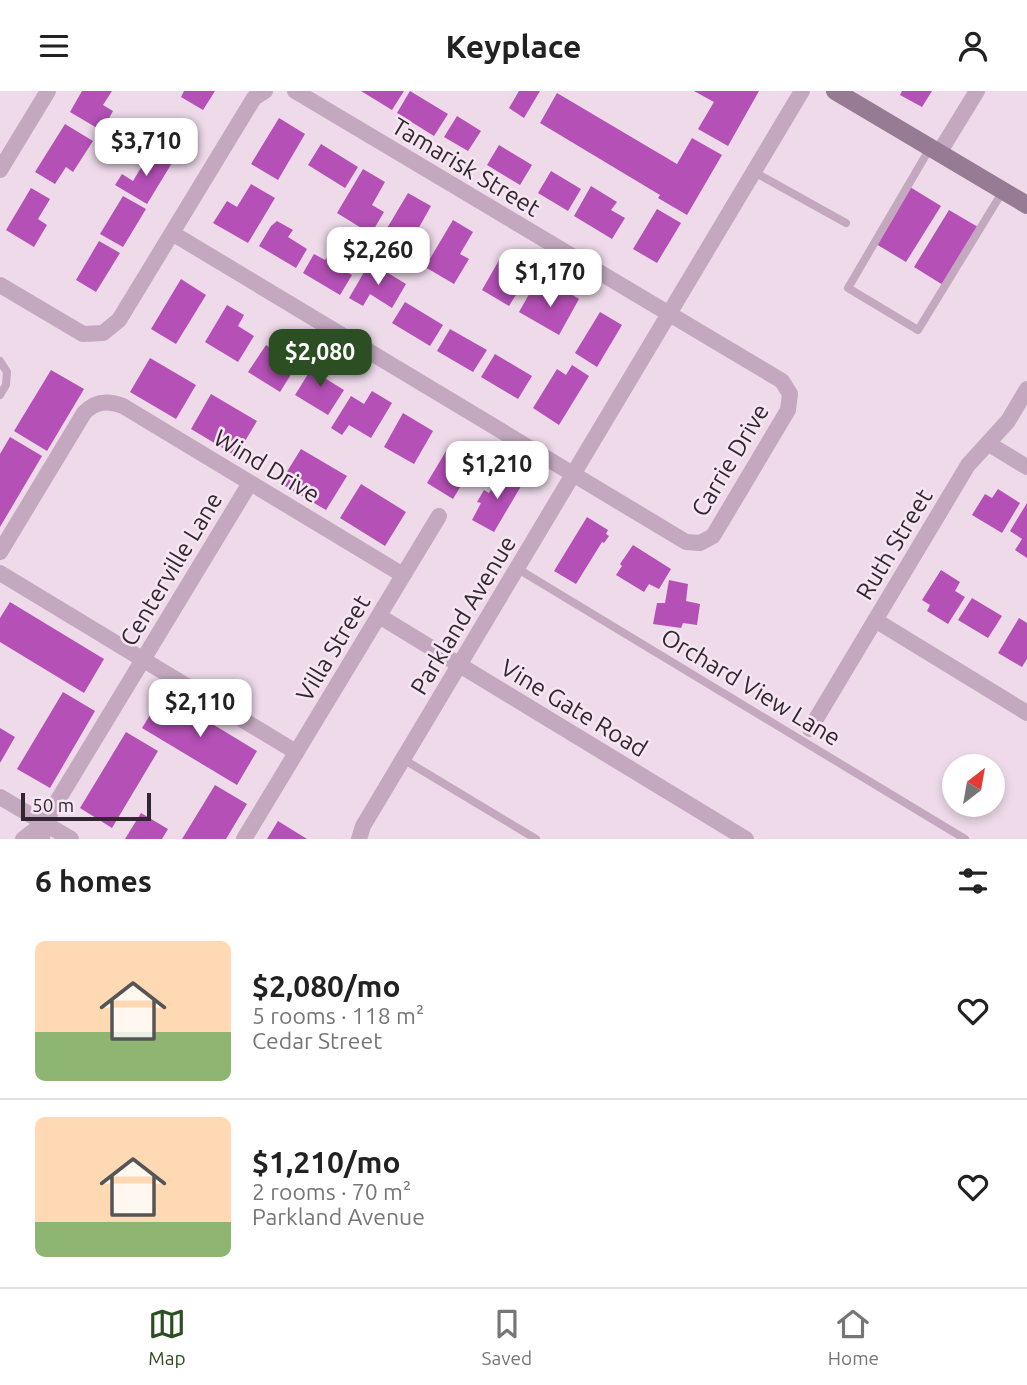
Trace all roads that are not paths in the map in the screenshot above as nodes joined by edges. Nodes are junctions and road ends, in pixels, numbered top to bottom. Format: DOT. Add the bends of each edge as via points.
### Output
graph roads {
  1 [pos="48,91"];
  2 [pos="265,91"];
  3 [pos="295,91"];
  4 [pos="802,91"];
  5 [pos="835,91"];
  6 [pos="977,91"];
  7 [pos="934,151"];
  8 [pos="0,170"];
  9 [pos="754,171"];
  10 [pos="1003,191"];
  11 [pos="1027,205"];
  12 [pos="846,223"];
  13 [pos="172,233"];
  14 [pos="0,285"];
  15 [pos="669,316"];
  16 [pos="0,361"];
  17 [pos="1027,389"];
  18 [pos="790,394"];
  19 [pos="0,395"];
  20 [pos="989,444"];
  21 [pos="1027,467"];
  22 [pos="575,474"];
  23 [pos="250,483"];
  24 [pos="439,516"];
  25 [pos="0,552"];
  26 [pos="518,569"];
  27 [pos="0,573"];
  28 [pos="403,575"];
  29 [pos="379,616"];
  30 [pos="875,620"];
  31 [pos="143,660"];
  32 [pos="459,666"];
  33 [pos="1027,713"];
  34 [pos="810,729"];
  35 [pos="296,752"];
  36 [pos="403,759"];
  37 [pos="0,796"];
  38 [pos="43,831"];
  39 [pos="23,839"];
  40 [pos="71,839"];
  41 [pos="244,839"];
  42 [pos="359,839"];
  43 [pos="536,839"];
  44 [pos="746,839"];
  45 [pos="965,839"];
  1 -- 8 [label="street"];
  2 -- 13 [label="street" via="254,98"];
  3 -- 15 [label="street, Tamarisk Street"];
  4 -- 9 [label="street, Parkland Avenue"];
  5 -- 7 [label="main road"];
  6 -- 7 [label="street"];
  7 -- 10 [label="main road"];
  7 -- 10 [label="lane" via="848,288 918,330"];
  9 -- 12 [label="lane"];
  9 -- 15 [label="street, Parkland Avenue"];
  10 -- 11 [label="main road"];
  13 -- 14 [label="street" via="119,320 103,333 83,334"];
  13 -- 22 [label="street"];
  15 -- 18 [label="street, Tamarisk Street" via="782,381"];
  15 -- 22 [label="street, Parkland Avenue"];
  16 -- 19 [label="lane" via="8,372"];
  17 -- 20 [label="street, Ruth Street"];
  18 -- 22 [label="street, Carrie Drive" via="788,410 713,536 700,543 686,542"];
  20 -- 21 [label="street"];
  20 -- 30 [label="street, Ruth Street" via="968,465"];
  22 -- 26 [label="street, Parkland Avenue"];
  23 -- 25 [label="street, Wind Drive" via="123,406 94,404 84,413"];
  23 -- 28 [label="street, Wind Drive"];
  23 -- 31 [label="street, Centerville Lane"];
  24 -- 28 [label="street, Villa Street"];
  26 -- 32 [label="street, Parkland Avenue"];
  26 -- 45 [label="lane, Orchard View Lane"];
  27 -- 31 [label="street"];
  28 -- 29 [label="street, Villa Street"];
  29 -- 32 [label="street, Vine Gate Road"];
  29 -- 35 [label="street, Villa Street"];
  30 -- 33 [label="street"];
  30 -- 34 [label="street, Ruth Street"];
  31 -- 35 [label="street"];
  31 -- 38 [label="street, Centerville Lane"];
  32 -- 36 [label="street, Parkland Avenue"];
  32 -- 44 [label="street, Vine Gate Road"];
  35 -- 41 [label="street, Villa Street"];
  36 -- 42 [label="street, Parkland Avenue"];
  36 -- 43 [label="lane"];
  37 -- 38 [label="street"];
  38 -- 39 [label="street, Centerville Lane"];
  38 -- 40 [label="street"];
}
